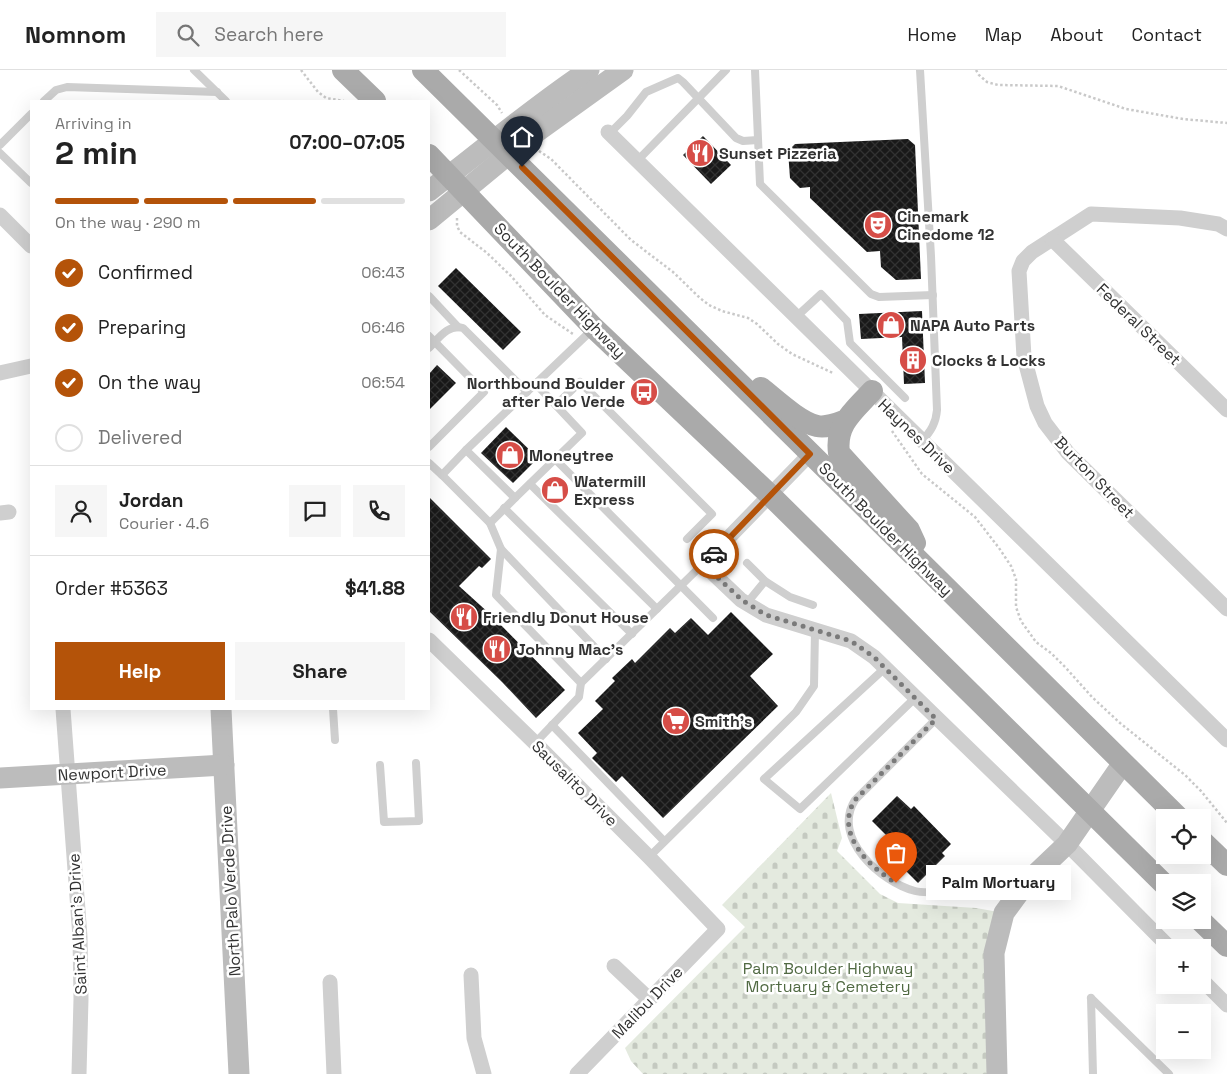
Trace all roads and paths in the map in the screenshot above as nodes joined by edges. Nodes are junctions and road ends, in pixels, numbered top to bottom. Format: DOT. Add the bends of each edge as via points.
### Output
graph roads {
  1 [pos="194,70"];
  2 [pos="301,70"];
  3 [pos="343,70"];
  4 [pos="423,70"];
  5 [pos="459,70"];
  6 [pos="589,70"];
  7 [pos="623,70"];
  8 [pos="726,70"];
  9 [pos="755,70"];
  10 [pos="920,70"];
  11 [pos="976,70"];
  12 [pos="217,92"];
  13 [pos="698,98"];
  14 [pos="369,99"];
  15 [pos="45,100"];
  16 [pos="225,100"];
  17 [pos="338,100"];
  18 [pos="502,114"];
  19 [pos="30,115"];
  20 [pos="1227,123"];
  21 [pos="608,133"];
  22 [pos="758,140"];
  23 [pos="0,145"];
  24 [pos="502,147"];
  25 [pos="0,153"];
  26 [pos="542,154"];
  27 [pos="430,156"];
  28 [pos="637,161"];
  29 [pos="30,182"];
  30 [pos="457,183"];
  31 [pos="430,191"];
  32 [pos="0,215"];
  33 [pos="430,219"];
  34 [pos="458,219"];
  35 [pos="1227,228"];
  36 [pos="1052,238"];
  37 [pos="30,245"];
  38 [pos="933,295"];
  39 [pos="430,297"];
  40 [pos="796,317"];
  41 [pos="458,327"];
  42 [pos="588,334"];
  43 [pos="432,339"];
  44 [pos="706,351"];
  45 [pos="30,366"];
  46 [pos="0,373"];
  47 [pos="836,375"];
  48 [pos="535,383"];
  49 [pos="872,391"];
  50 [pos="527,392"];
  51 [pos="905,398"];
  52 [pos="556,405"];
  53 [pos="1227,410"];
  54 [pos="844,421"];
  55 [pos="892,431"];
  56 [pos="922,441"];
  57 [pos="430,446"];
  58 [pos="466,450"];
  59 [pos="810,454"];
  60 [pos="555,459"];
  61 [pos="430,463"];
  62 [pos="442,475"];
  63 [pos="530,484"];
  64 [pos="770,495"];
  65 [pos="515,498"];
  66 [pos="504,508"];
  67 [pos="490,523"];
  68 [pos="688,539"];
  69 [pos="501,549"];
  70 [pos="747,563"];
  71 [pos="703,564"];
  72 [pos="928,571"];
  73 [pos="765,581"];
  74 [pos="682,585"];
  75 [pos="746,603"];
  76 [pos="813,605"];
  77 [pos="658,609"];
  78 [pos="1227,609"];
  79 [pos="713,618"];
  80 [pos="815,630"];
  81 [pos="632,634"];
  82 [pos="430,641"];
  83 [pos="606,659"];
  84 [pos="885,668"];
  85 [pos="581,683"];
  86 [pos="915,698"];
  87 [pos="63,710"];
  88 [pos="221,710"];
  89 [pos="333,710"];
  90 [pos="936,719"];
  91 [pos="552,725"];
  92 [pos="335,740"];
  93 [pos="1227,740"];
  94 [pos="536,743"];
  95 [pos="416,763"];
  96 [pos="1124,763"];
  97 [pos="224,765"];
  98 [pos="380,765"];
  99 [pos="66,774"];
  100 [pos="0,778"];
  101 [pos="1170,809"];
  102 [pos="1090,811"];
  103 [pos="1227,823"];
  104 [pos="664,841"];
  105 [pos="1066,844"];
  106 [pos="1211,850"];
  107 [pos="649,856"];
  108 [pos="1227,865"];
  109 [pos="1156,876"];
  110 [pos="954,891"];
  111 [pos="718,929"];
  112 [pos="1209,929"];
  113 [pos="1161,939"];
  114 [pos="1227,946"];
  115 [pos="614,966"];
  116 [pos="471,975"];
  117 [pos="330,982"];
  118 [pos="1211,989"];
  119 [pos="649,999"];
  120 [pos="1227,1005"];
  121 [pos="79,1074"];
  122 [pos="239,1074"];
  123 [pos="334,1074"];
  124 [pos="484,1074"];
  125 [pos="577,1074"];
  126 [pos="997,1074"];
  127 [pos="1093,1074"];
  128 [pos="1169,1074"];
  1 -- 12 [label="lane"];
  2 -- 17 [label="path" via="326,98"];
  3 -- 14 [label="main road"];
  4 -- 24 [label="main road, South Boulder Highway"];
  5 -- 18 [label="path" via="497,105"];
  6 -- 24 [label="street" via="513,125"];
  7 -- 24 [label="street"];
  8 -- 13 [label="lane"];
  9 -- 22 [label="lane"];
  10 -- 38 [label="lane"];
  11 -- 20 [label="path" via="987,82 998,85 1058,86 1126,109"];
  12 -- 15 [label="lane" via="67,87 56,90"];
  12 -- 16 [label="lane"];
  13 -- 21 [label="lane" via="681,79 674,79 646,92"];
  13 -- 22 [label="lane" via="736,138"];
  13 -- 28 [label="lane"];
  19 -- 23 [label="lane"];
  21 -- 28 [label="street, Haynes Drive"];
  22 -- 38 [label="lane" via="760,184 867,290 879,297"];
  24 -- 30 [label="street"];
  24 -- 44 [label="main road, South Boulder Highway"];
  25 -- 29 [label="lane"];
  26 -- 47 [label="path" via="551,159 631,240 709,305 748,318 792,354"];
  27 -- 30 [label="main road, South Boulder Highway"];
  28 -- 40 [label="street, Haynes Drive"];
  30 -- 31 [label="street"];
  30 -- 33 [label="street"];
  30 -- 42 [label="main road, South Boulder Highway"];
  32 -- 37 [label="street"];
  34 -- 42 [label="path" via="456,226 460,232 511,276 545,315 560,326"];
  35 -- 36 [label="street, Burton Street" via="1180,218 1091,214"];
  36 -- 53 [label="street, Federal Street"];
  36 -- 78 [label="street, Burton Street" via="1023,261 1019,271 1024,357 1041,415 1068,453"];
  38 -- 56 [label="lane" via="937,410 933,428"];
  39 -- 41 [label="lane"];
  40 -- 49 [label="street, Haynes Drive"];
  40 -- 51 [label="lane" via="821,294 847,320 850,343"];
  41 -- 43 [label="lane"];
  41 -- 50 [label="lane" via="468,331"];
  42 -- 48 [label="lane"];
  42 -- 64 [label="main road, South Boulder Highway"];
  43 -- 57 [label="lane" via="484,392"];
  44 -- 54 [label="main road" via="808,423 819,426"];
  44 -- 59 [label="main road, South Boulder Highway"];
  45 -- 46 [label="street"];
  48 -- 50 [label="lane"];
  48 -- 52 [label="lane"];
  49 -- 54 [label="main road"];
  49 -- 56 [label="street, Haynes Drive"];
  50 -- 58 [label="lane"];
  52 -- 60 [label="lane" via="582,433"];
  52 -- 68 [label="lane" via="580,382 712,514"];
  54 -- 72 [label="main road" via="837,442 839,453 909,530"];
  55 -- 103 [label="path" via="922,474 975,516 999,548 1016,579 1016,607 1021,621 1036,642 1120,723 1185,775"];
  56 -- 93 [label="street, Haynes Drive"];
  58 -- 62 [label="lane"];
  58 -- 65 [label="lane"];
  59 -- 64 [label="street"];
  59 -- 72 [label="main road, South Boulder Highway"];
  60 -- 63 [label="lane"];
  60 -- 74 [label="lane"];
  61 -- 62 [label="lane"];
  62 -- 67 [label="lane"];
  63 -- 65 [label="lane"];
  63 -- 77 [label="lane"];
  64 -- 71 [label="street"];
  64 -- 102 [label="main road, South Boulder Highway"];
  65 -- 66 [label="lane"];
  66 -- 67 [label="lane"];
  66 -- 81 [label="lane"];
  67 -- 69 [label="lane"];
  69 -- 83 [label="lane"];
  69 -- 85 [label="lane" via="496,595"];
  70 -- 73 [label="lane"];
  71 -- 74 [label="lane"];
  71 -- 75 [label="street"];
  72 -- 96 [label="main road, South Boulder Highway"];
  73 -- 75 [label="lane"];
  73 -- 76 [label="lane" via="790,598"];
  74 -- 77 [label="lane"];
  74 -- 79 [label="lane"];
  75 -- 80 [label="street" via="766,615"];
  77 -- 81 [label="lane"];
  80 -- 84 [label="street" via="851,641"];
  80 -- 104 [label="lane" via="814,686 796,712"];
  81 -- 83 [label="lane"];
  82 -- 94 [label="street, Sausalito Drive"];
  83 -- 85 [label="lane"];
  84 -- 86 [label="street"];
  84 -- 86 [label="lane" via="764,779 800,810"];
  85 -- 91 [label="lane" via="579,697"];
  86 -- 90 [label="street"];
  87 -- 99 [label="street, Saint Alban's Drive"];
  88 -- 97 [label="street, North Palo Verde Drive"];
  89 -- 92 [label="lane"];
  90 -- 105 [label="street"];
  90 -- 110 [label="lane" via="855,800 849,824 855,844 869,863 901,887 918,892"];
  91 -- 94 [label="lane"];
  91 -- 104 [label="lane"];
  94 -- 107 [label="street, Sausalito Drive"];
  95 -- 98 [label="lane" via="419,820 384,822"];
  96 -- 101 [label="main road, South Boulder Highway"];
  96 -- 102 [label="street"];
  97 -- 99 [label="street, Newport Drive"];
  97 -- 122 [label="street, North Palo Verde Drive"];
  99 -- 100 [label="street, Newport Drive"];
  99 -- 121 [label="street, Saint Alban's Drive" via="80,937"];
  102 -- 105 [label="street"];
  102 -- 109 [label="main road, South Boulder Highway"];
  104 -- 107 [label="lane"];
  105 -- 113 [label="street"];
  105 -- 126 [label="street" via="1026,882 1004,913 994,953"];
  106 -- 108 [label="main road"];
  107 -- 111 [label="street, Sausalito Drive"];
  111 -- 119 [label="street, Malibu Drive"];
  112 -- 114 [label="main road"];
  115 -- 119 [label="street"];
  116 -- 124 [label="street" via="474,1038"];
  117 -- 123 [label="street"];
  118 -- 120 [label="street"];
  119 -- 125 [label="street, Malibu Drive"];
  127 -- 128 [label="lane" via="1091,998"];
}
